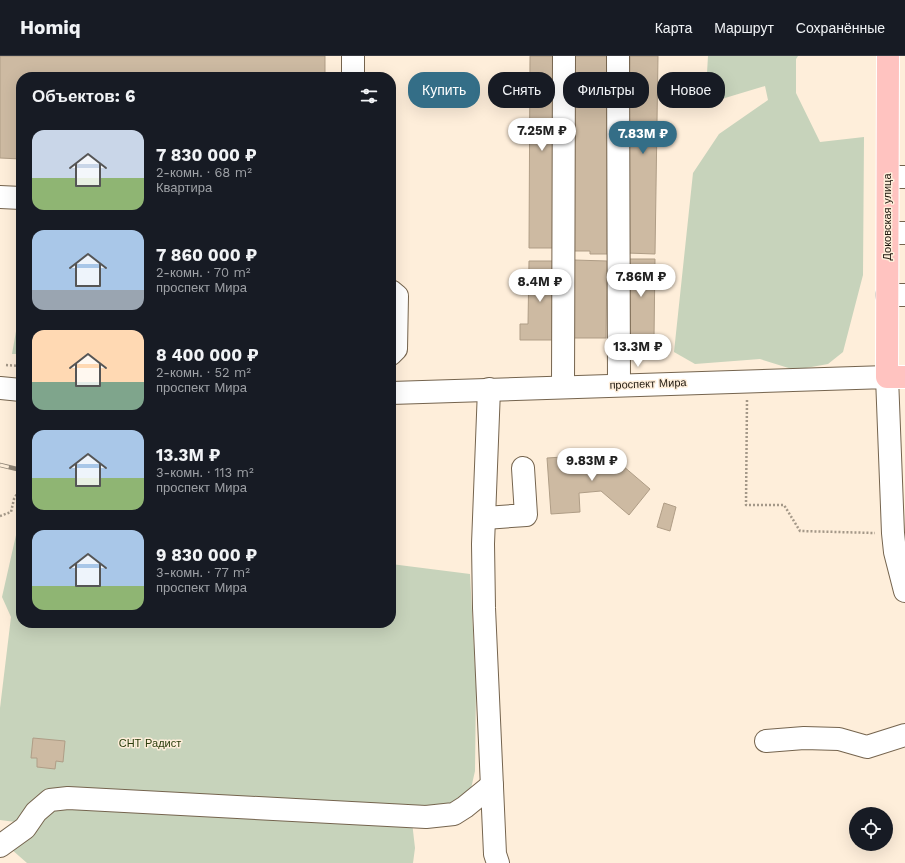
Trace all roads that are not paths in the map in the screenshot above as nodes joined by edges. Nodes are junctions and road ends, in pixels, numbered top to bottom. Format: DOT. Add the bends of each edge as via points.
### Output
graph roads {
  1 [pos="353,56"];
  2 [pos="564,56"];
  3 [pos="618,56"];
  4 [pos="888,56"];
  5 [pos="353,72"];
  6 [pos="896,177"];
  7 [pos="0,197"];
  8 [pos="16,198"];
  9 [pos="896,233"];
  10 [pos="896,295"];
  11 [pos="396,296"];
  12 [pos="396,348"];
  13 [pos="896,377"];
  14 [pos="620,385"];
  15 [pos="563,387"];
  16 [pos="0,388"];
  17 [pos="489,389"];
  18 [pos="16,390"];
  19 [pos="396,393"];
  20 [pos="523,468"];
  21 [pos="484,518"];
  22 [pos="905,591"];
  23 [pos="905,736"];
  24 [pos="766,741"];
  25 [pos="492,785"];
  26 [pos="0,846"];
  27 [pos="493,860"];
  1 -- 5 [label="street"];
  2 -- 15 [label="street"];
  3 -- 14 [label="street"];
  4 -- 6 [label="main road, Доковская улица"];
  6 -- 9 [label="main road, Доковская улица"];
  7 -- 8 [label="street"];
  9 -- 10 [label="main road, Доковская улица"];
  10 -- 13 [label="main road, Доковская улица"];
  11 -- 12 [label="street"];
  13 -- 14 [label="street, проспект Мира"];
  13 -- 22 [label="street" via="893,533"];
  14 -- 15 [label="street, проспект Мира"];
  15 -- 17 [label="street, проспект Мира"];
  16 -- 18 [label="street"];
  17 -- 19 [label="street, проспект Мира"];
  17 -- 21 [label="street"];
  20 -- 21 [label="street" via="526,516"];
  21 -- 25 [label="street" via="484,608"];
  23 -- 24 [label="street" via="866,747 839,739"];
  25 -- 26 [label="street" via="454,814 426,817 68,798 50,800 36,812 24,828"];
  25 -- 27 [label="street"];
}
